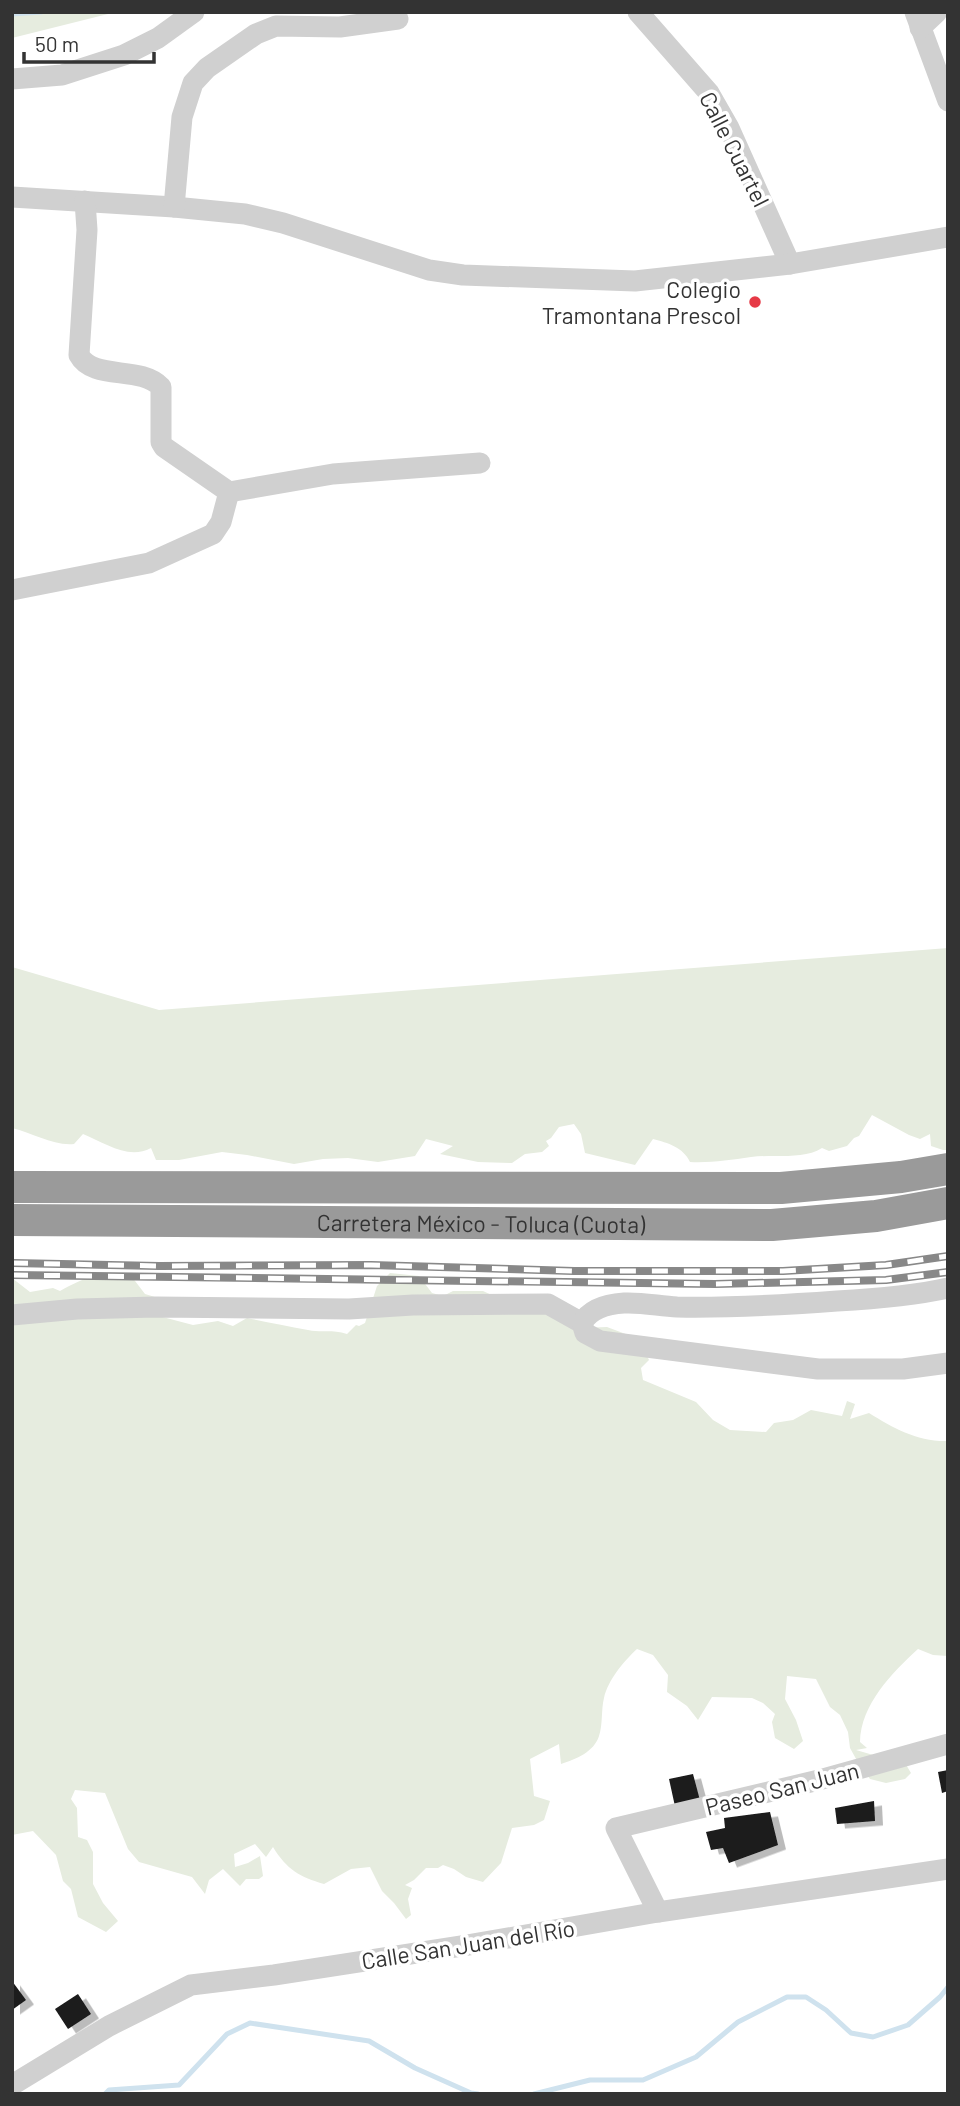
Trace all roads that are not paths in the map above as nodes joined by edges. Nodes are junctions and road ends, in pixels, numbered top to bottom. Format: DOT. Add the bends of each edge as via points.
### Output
graph roads {
  1 [pos="194,12"];
  2 [pos="638,12"];
  3 [pos="937,12"];
  4 [pos="398,19"];
  5 [pos="917,20"];
  6 [pos="12,79"];
  7 [pos="948,101"];
  8 [pos="12,197"];
  9 [pos="85,201"];
  10 [pos="174,207"];
  11 [pos="948,237"];
  12 [pos="790,264"];
  13 [pos="480,463"];
  14 [pos="229,492"];
  15 [pos="12,590"];
  16 [pos="948,1169"];
  17 [pos="12,1187"];
  18 [pos="948,1203"];
  19 [pos="12,1220"];
  20 [pos="948,1288"];
  21 [pos="12,1315"];
  22 [pos="582,1323"];
  23 [pos="948,1363"];
  24 [pos="948,1744"];
  25 [pos="948,1869"];
  26 [pos="658,1912"];
  27 [pos="12,2085"];
  1 -- 6 [label="street" via="124,55 62,75"];
  2 -- 12 [label="street, Calle Cuartel" via="709,93"];
  3 -- 5 [label="street"];
  4 -- 10 [label="street" via="340,27 275,26 207,68 193,83 182,117"];
  5 -- 7 [label="street"];
  8 -- 9 [label="street"];
  9 -- 10 [label="street"];
  9 -- 14 [label="street" via="79,355 94,368 154,380 160,387 164,447"];
  10 -- 12 [label="street" via="245,214 429,270 463,275 635,281"];
  11 -- 12 [label="street"];
  13 -- 14 [label="street" via="333,474"];
  14 -- 15 [label="street" via="213,534 149,563"];
  16 -- 17 [label="highway, Carretera México - Toluca (Cuota)" via="781,1188"];
  18 -- 19 [label="highway, Carretera México - Toluca (Cuota)" via="876,1216 772,1225"];
  20 -- 22 [label="street" via="777,1306 623,1303 587,1314"];
  21 -- 22 [label="street" via="156,1307 548,1304"];
  22 -- 23 [label="street" via="585,1333 600,1341 818,1369 903,1369"];
  24 -- 26 [label="street, Paseo San Juan" via="615,1828"];
  25 -- 26 [label="street, Calle San Juan del Río"];
  26 -- 27 [label="street, Calle San Juan del Río" via="191,1985 109,2026"];
}
